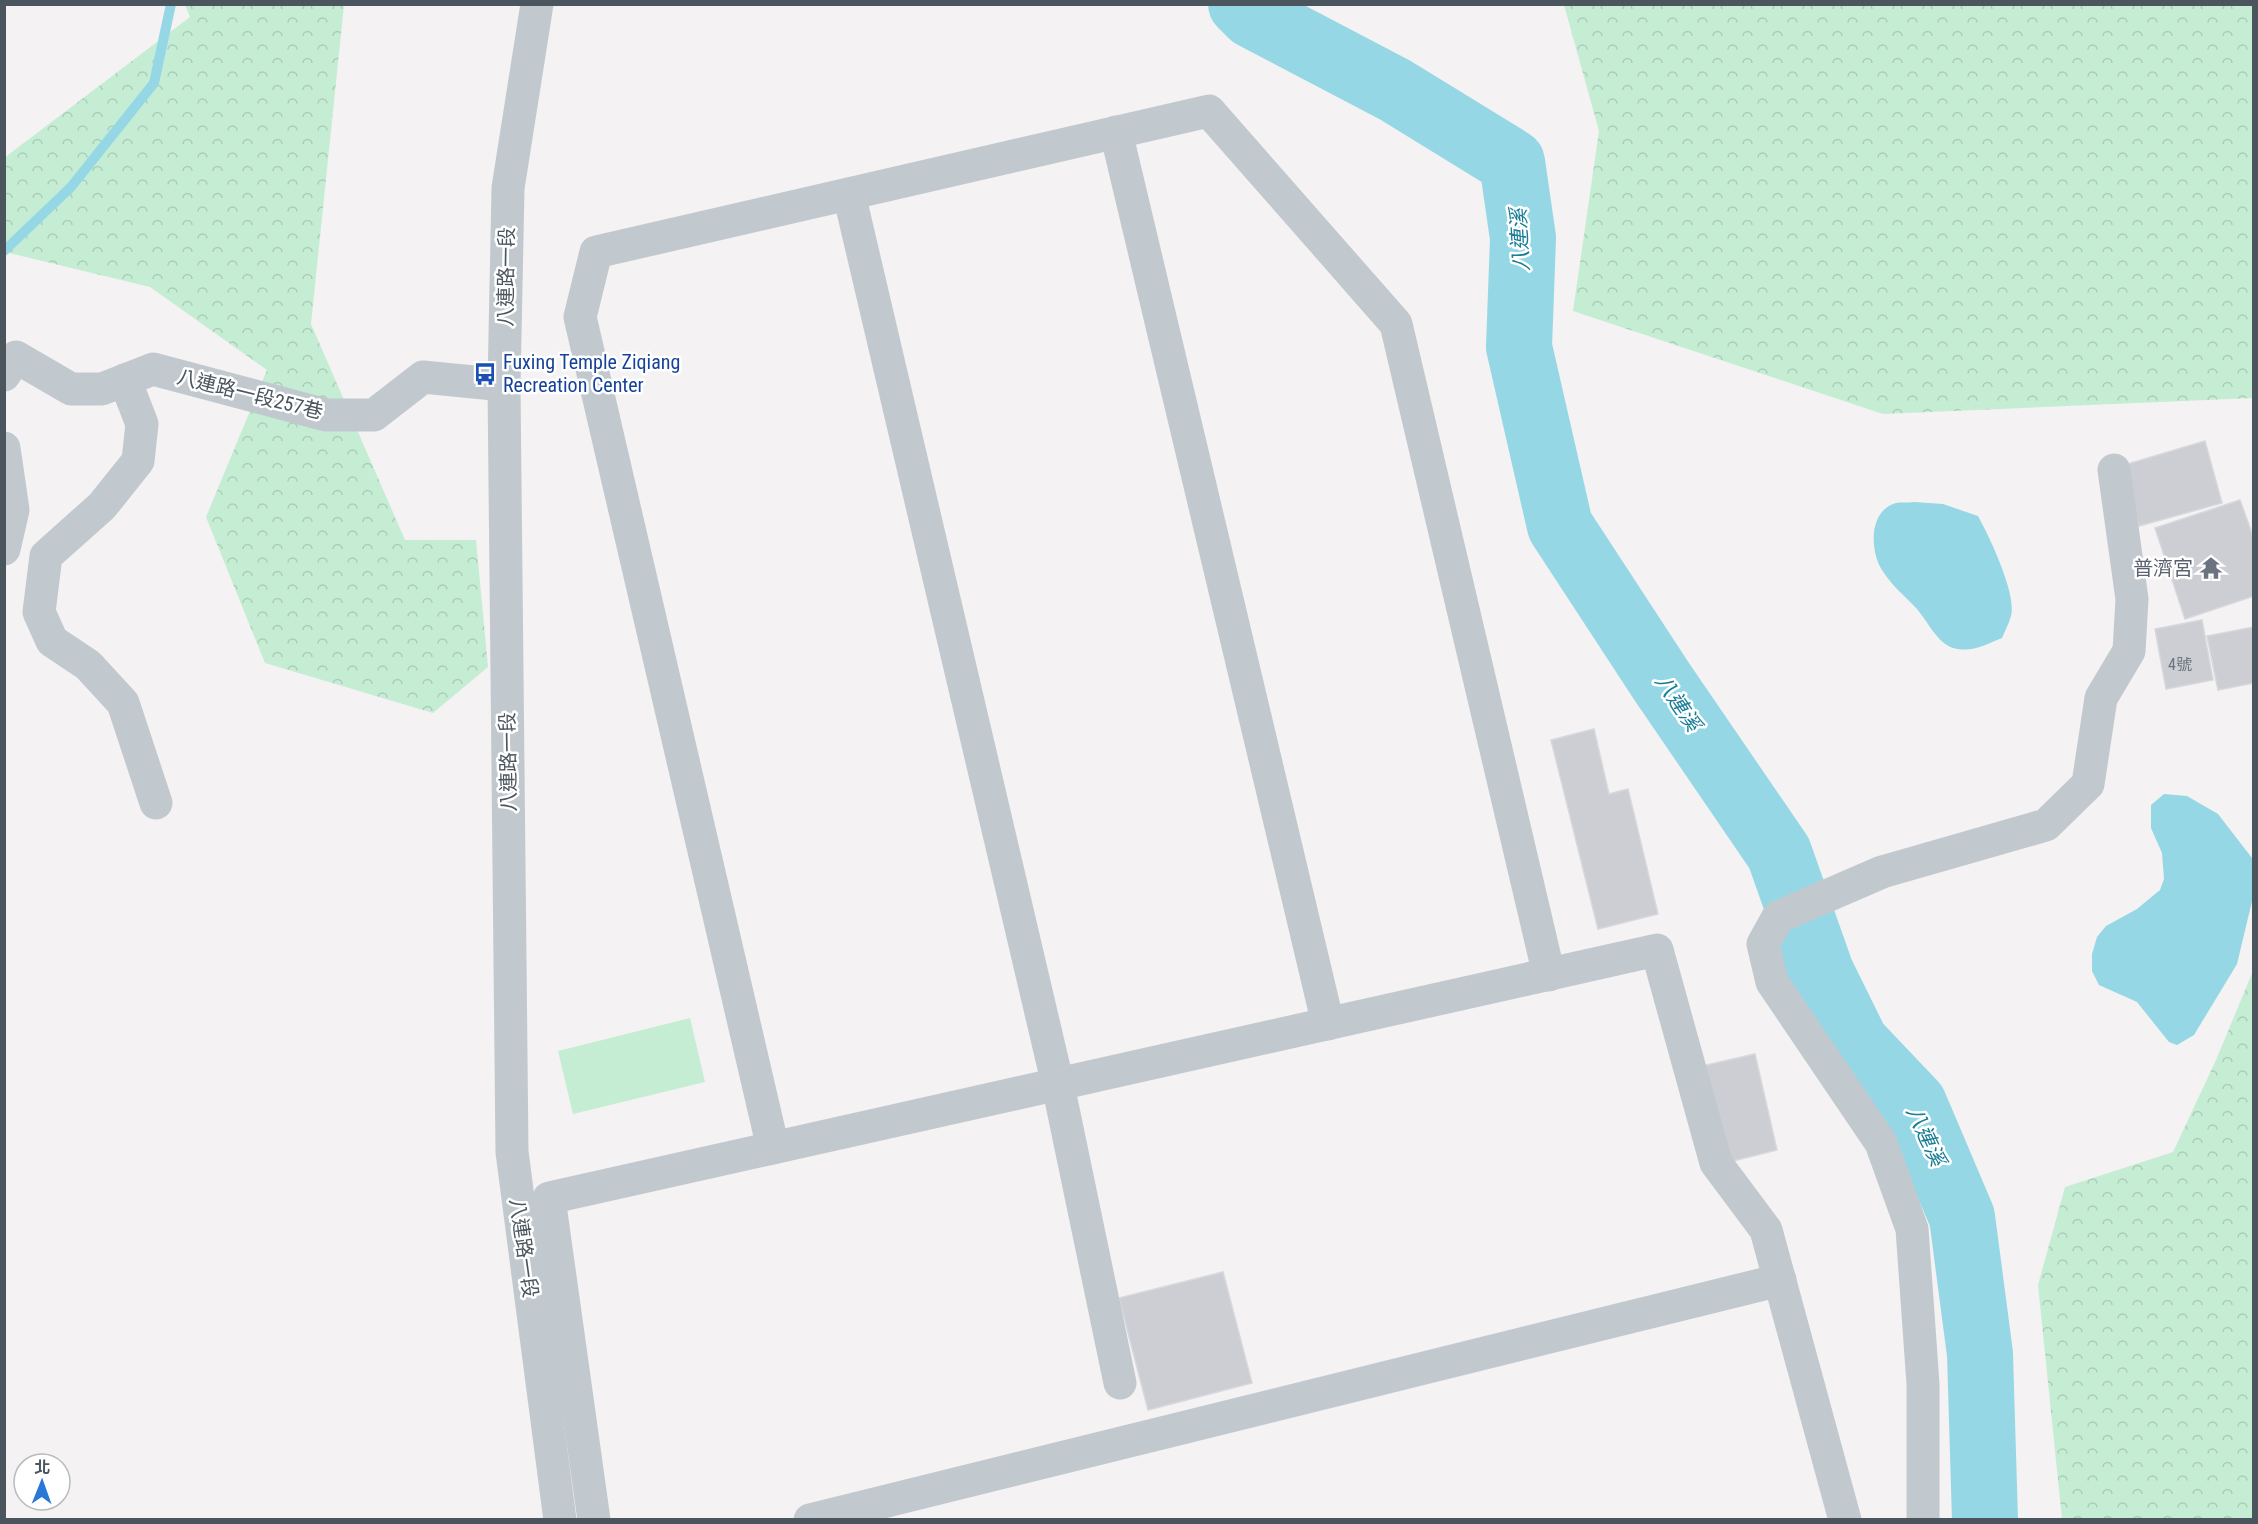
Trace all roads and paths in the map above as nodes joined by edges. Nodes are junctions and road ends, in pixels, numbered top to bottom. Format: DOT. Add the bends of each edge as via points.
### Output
graph roads {
  1 [pos="537,4"];
  2 [pos="1116,132"];
  3 [pos="849,194"];
  4 [pos="4,375"];
  5 [pos="125,380"];
  6 [pos="504,385"];
  7 [pos="4,448"];
  8 [pos="2114,470"];
  9 [pos="4,549"];
  10 [pos="156,803"];
  11 [pos="1549,975"];
  12 [pos="1328,1024"];
  13 [pos="1058,1085"];
  14 [pos="773,1148"];
  15 [pos="1780,1280"];
  16 [pos="1120,1383"];
  17 [pos="560,1520"];
  18 [pos="594,1520"];
  19 [pos="810,1520"];
  20 [pos="1845,1520"];
  21 [pos="1923,1520"];
  1 -- 6 [label="street, 八連路一段" via="508,188"];
  2 -- 3 [label="street"];
  2 -- 11 [label="street" via="1209,111 1396,324"];
  2 -- 12 [label="street"];
  3 -- 13 [label="street"];
  3 -- 14 [label="street" via="596,252 579,317"];
  4 -- 5 [label="street, 八連路一段257巷" via="16,357 71,389 102,389"];
  5 -- 6 [label="street, 八連路一段257巷" via="153,369 326,415 374,415 423,377"];
  5 -- 10 [label="street" via="142,424 138,461 102,506 46,556 39,612 52,641 88,665 123,703"];
  6 -- 17 [label="street, 八連路一段" via="512,1152"];
  7 -- 9 [label="street" via="13,510"];
  8 -- 21 [label="street" via="2132,599 2129,651 2102,698 2088,784 2046,825 1882,872 1778,917 1763,944 1772,982 1881,1143 1912,1229 1923,1384"];
  11 -- 12 [label="street"];
  11 -- 15 [label="street" via="1657,950 1716,1163 1766,1230"];
  12 -- 13 [label="street"];
  13 -- 14 [label="street"];
  13 -- 16 [label="street"];
  14 -- 18 [label="street" via="549,1198"];
  15 -- 19 [label="street"];
  15 -- 20 [label="street"];
}
